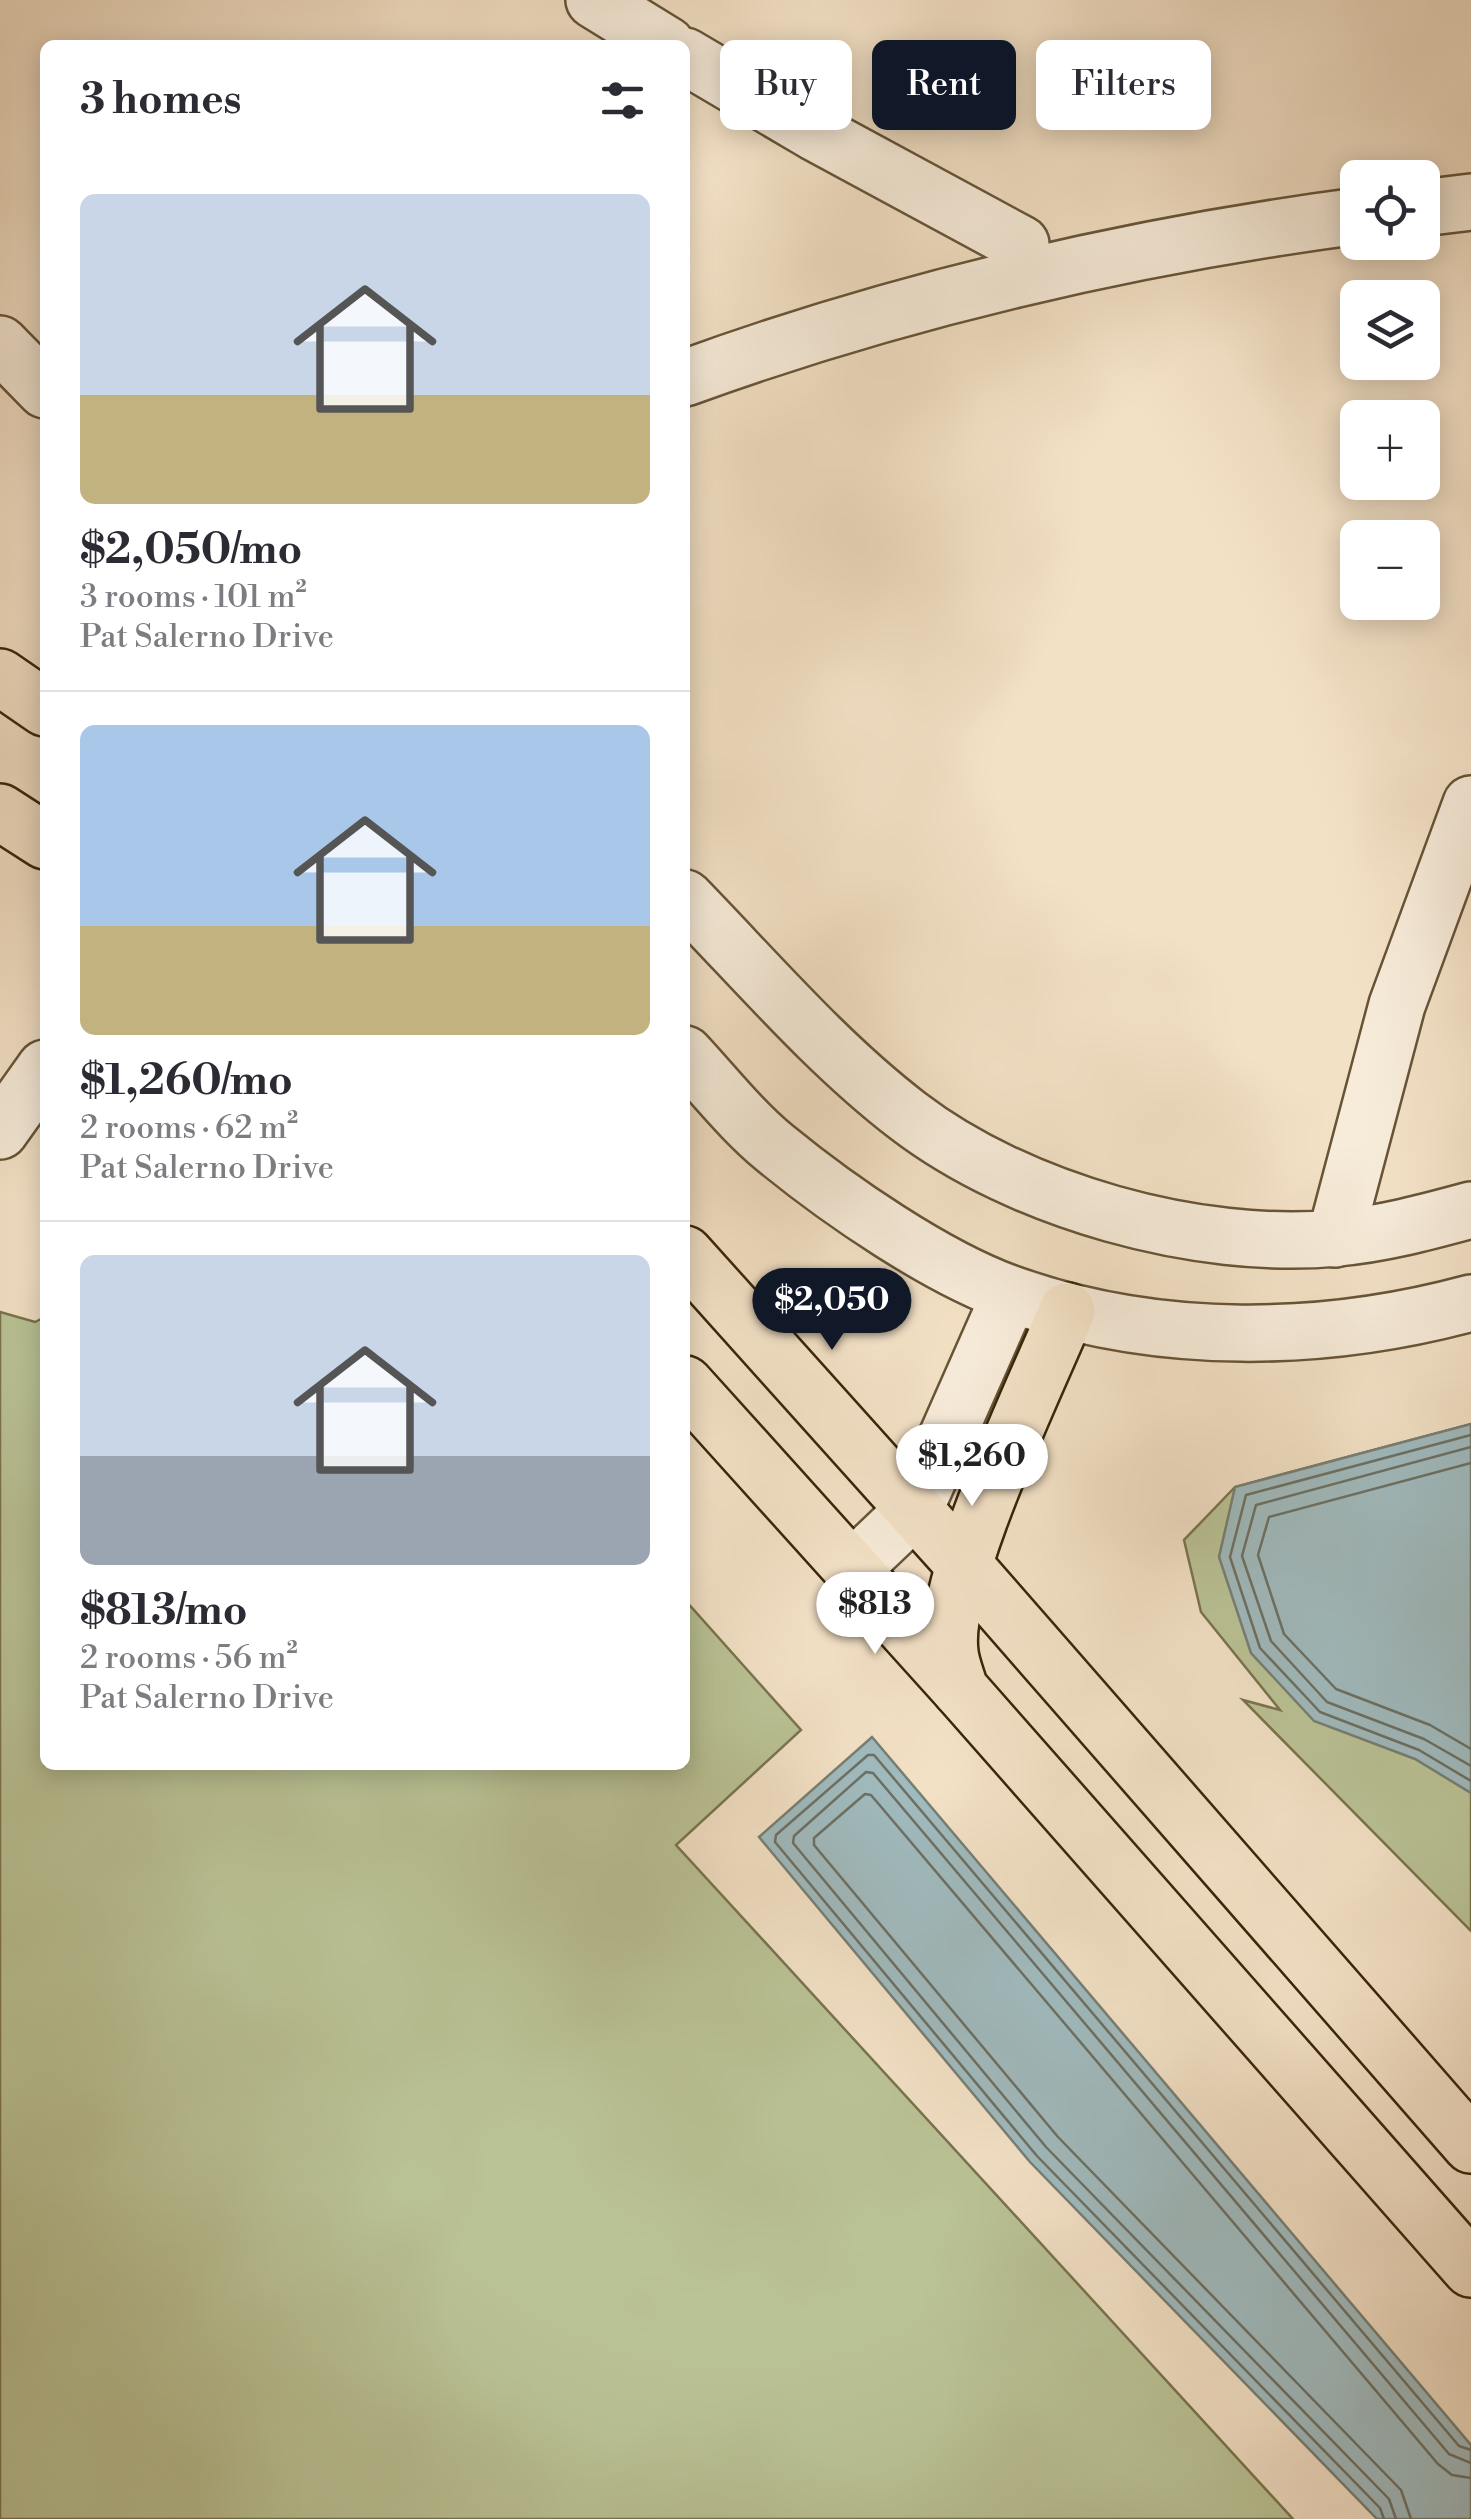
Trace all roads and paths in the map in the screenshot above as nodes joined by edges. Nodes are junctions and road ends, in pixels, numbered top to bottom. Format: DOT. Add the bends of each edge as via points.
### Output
graph roads {
  1 [pos="594,0"];
  2 [pos="659,40"];
  3 [pos="690,59"];
  4 [pos="1471,202"];
  5 [pos="1440,206"];
  6 [pos="1340,218"];
  7 [pos="1021,244"];
  8 [pos="0,344"];
  9 [pos="690,376"];
  10 [pos="40,385"];
  11 [pos="0,677"];
  12 [pos="40,705"];
  13 [pos="1471,804"];
  14 [pos="0,812"];
  15 [pos="40,838"];
  16 [pos="690,903"];
  17 [pos="690,1059"];
  18 [pos="40,1075"];
  19 [pos="0,1131"];
  20 [pos="1471,1210"];
  21 [pos="1335,1239"];
  22 [pos="690,1260"];
  23 [pos="1010,1294"];
  24 [pos="1471,1303"];
  25 [pos="1067,1312"];
  26 [pos="690,1389"];
  27 [pos="915,1509"];
  28 [pos="965,1566"];
  29 [pos="853,1568"];
  30 [pos="960,1689"];
  31 [pos="1471,2145"];
  32 [pos="1471,2269"];
  1 -- 2 [label="street"];
  3 -- 7 [label="street"];
  4 -- 5 [label="street"];
  6 -- 9 [label="street" via="1077,265 884,314"];
  8 -- 10 [label="street"];
  11 -- 12 [label="main road"];
  13 -- 21 [label="street" via="1398,1005"];
  14 -- 15 [label="main road"];
  16 -- 21 [label="street" via="850,1066 909,1117 978,1162 1143,1222 1250,1238"];
  17 -- 23 [label="street" via="773,1146 904,1239"];
  18 -- 19 [label="street"];
  20 -- 21 [label="street"];
  22 -- 27 [label="main road"];
  23 -- 25 [label="street"];
  23 -- 27 [label="street"];
  24 -- 25 [label="street" via="1294,1335 1135,1327"];
  25 -- 28 [label="main road"];
  26 -- 29 [label="main road"];
  27 -- 28 [label="main road"];
  27 -- 29 [label="street"];
  28 -- 30 [label="main road" via="950,1652"];
  28 -- 31 [label="main road"];
  29 -- 30 [label="main road"];
  30 -- 32 [label="main road"];
}
